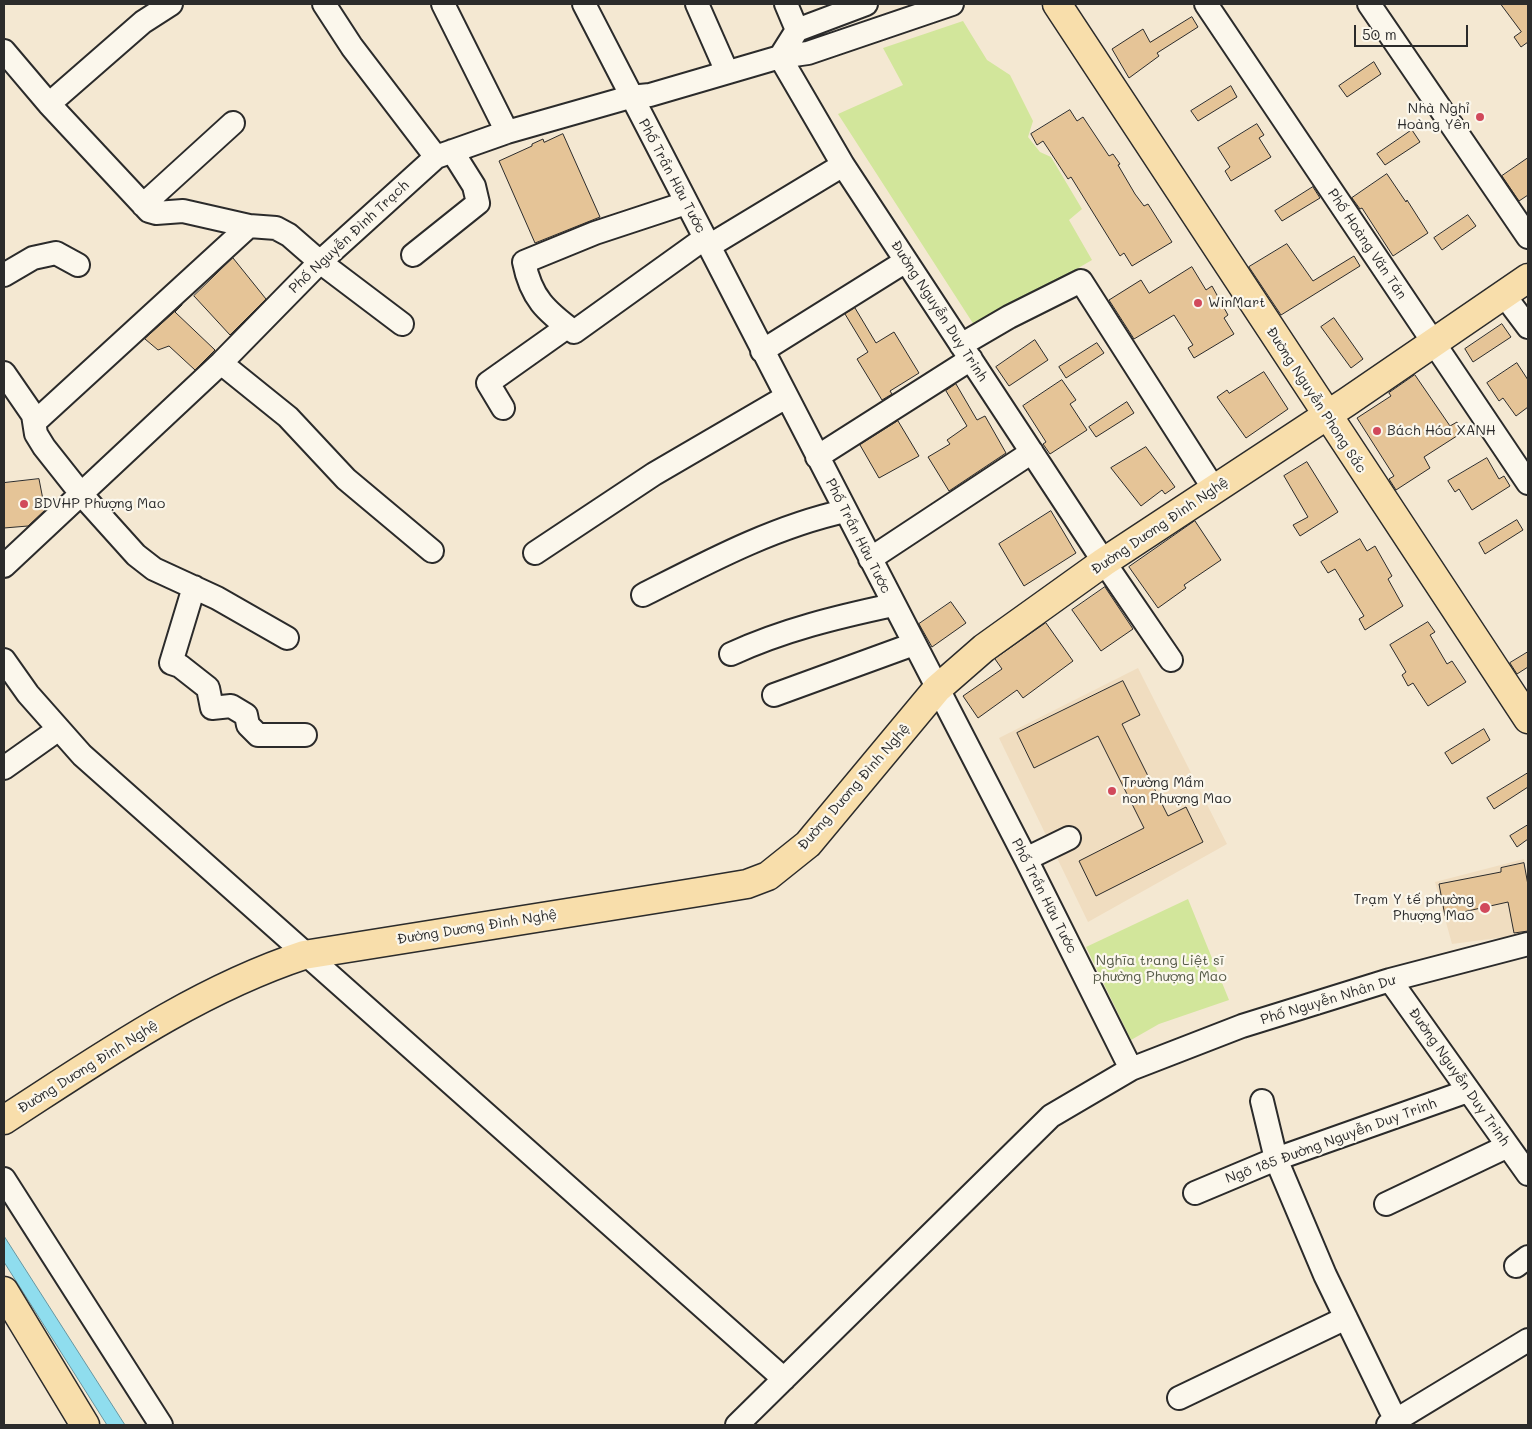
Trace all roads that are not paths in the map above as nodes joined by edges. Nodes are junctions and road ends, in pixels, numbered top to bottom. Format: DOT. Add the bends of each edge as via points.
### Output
graph roads {
  1 [pos="171,4"];
  2 [pos="324,4"];
  3 [pos="443,4"];
  4 [pos="584,4"];
  5 [pos="696,4"];
  6 [pos="786,4"];
  7 [pos="866,4"];
  8 [pos="952,4"];
  9 [pos="1057,4"];
  10 [pos="1206,4"];
  11 [pos="1369,4"];
  12 [pos="797,30"];
  13 [pos="780,57"];
  14 [pos="5,60"];
  15 [pos="727,72"];
  16 [pos="630,97"];
  17 [pos="49,104"];
  18 [pos="233,123"];
  19 [pos="507,132"];
  20 [pos="444,154"];
  21 [pos="843,165"];
  22 [pos="686,203"];
  23 [pos="143,205"];
  24 [pos="249,226"];
  25 [pos="1528,237"];
  26 [pos="707,242"];
  27 [pos="413,255"];
  28 [pos="906,261"];
  29 [pos="320,262"];
  30 [pos="78,265"];
  31 [pos="4,275"];
  32 [pos="1528,278"];
  33 [pos="1504,295"];
  34 [pos="402,324"];
  35 [pos="567,327"];
  36 [pos="1528,327"];
  37 [pos="1434,343"];
  38 [pos="762,351"];
  39 [pos="966,352"];
  40 [pos="222,362"];
  41 [pos="4,373"];
  42 [pos="786,397"];
  43 [pos="503,408"];
  44 [pos="1326,415"];
  45 [pos="35,422"];
  46 [pos="1032,452"];
  47 [pos="817,457"];
  48 [pos="1528,483"];
  49 [pos="1214,489"];
  50 [pos="82,495"];
  51 [pos="845,511"];
  52 [pos="432,551"];
  53 [pos="535,552"];
  54 [pos="870,559"];
  55 [pos="1104,562"];
  56 [pos="4,566"];
  57 [pos="194,586"];
  58 [pos="643,595"];
  59 [pos="893,605"];
  60 [pos="287,638"];
  61 [pos="914,644"];
  62 [pos="731,654"];
  63 [pos="4,660"];
  64 [pos="1171,660"];
  65 [pos="937,689"];
  66 [pos="774,694"];
  67 [pos="1528,719"];
  68 [pos="59,729"];
  69 [pos="305,735"];
  70 [pos="4,768"];
  71 [pos="1069,838"];
  72 [pos="1026,858"];
  73 [pos="1528,944"];
  74 [pos="304,954"];
  75 [pos="1390,980"];
  76 [pos="1131,1069"];
  77 [pos="1468,1092"];
  78 [pos="1262,1102"];
  79 [pos="4,1120"];
  80 [pos="1508,1146"];
  81 [pos="1276,1159"];
  82 [pos="1528,1174"];
  83 [pos="4,1179"];
  84 [pos="1195,1193"];
  85 [pos="1386,1204"];
  86 [pos="4,1291"];
  87 [pos="1346,1318"];
  88 [pos="1528,1340"];
  89 [pos="784,1379"];
  90 [pos="1179,1398"];
  91 [pos="1394,1424"];
  92 [pos="85,1425"];
  93 [pos="161,1425"];
  94 [pos="737,1425"];
  1 -- 17 [label="street" via="143,22"];
  2 -- 20 [label="street" via="352,48"];
  3 -- 19 [label="street"];
  4 -- 16 [label="street, Phố Trần Hữu Tước"];
  5 -- 15 [label="street"];
  6 -- 12 [label="street"];
  7 -- 12 [label="street"];
  8 -- 13 [label="street, Phố Nguyễn Đình Trạch" via="808,53"];
  9 -- 44 [label="main road, Đường Nguyễn Phong Sắc"];
  10 -- 37 [label="street, Phố Hoàng Văn Tán"];
  11 -- 25 [label="street"];
  12 -- 13 [label="street"];
  13 -- 15 [label="street, Phố Nguyễn Đình Trạch"];
  13 -- 21 [label="street, Đường Nguyễn Duy Trinh"];
  14 -- 17 [label="street"];
  15 -- 16 [label="street, Phố Nguyễn Đình Trạch" via="650,95"];
  16 -- 19 [label="street, Phố Nguyễn Đình Trạch"];
  16 -- 22 [label="street, Phố Trần Hữu Tước"];
  17 -- 23 [label="street"];
  18 -- 23 [label="street"];
  19 -- 20 [label="street, Phố Nguyễn Đình Trạch"];
  20 -- 27 [label="street" via="474,186 478,203"];
  20 -- 29 [label="street, Phố Nguyễn Đình Trạch"];
  21 -- 26 [label="street"];
  21 -- 28 [label="street, Đường Nguyễn Duy Trinh"];
  22 -- 26 [label="street, Phố Trần Hữu Tước"];
  22 -- 35 [label="street" via="595,233 524,262 528,283 542,306"];
  23 -- 24 [label="street" via="152,213 183,211"];
  24 -- 29 [label="street" via="276,228"];
  24 -- 45 [label="street"];
  26 -- 35 [label="street" via="574,332"];
  26 -- 38 [label="street, Phố Trần Hữu Tước"];
  28 -- 38 [label="street"];
  28 -- 39 [label="street, Đường Nguyễn Duy Trinh"];
  29 -- 34 [label="street"];
  29 -- 40 [label="street, Phố Nguyễn Đình Trạch"];
  30 -- 31 [label="street" via="56,253 33,258"];
  32 -- 33 [label="main road, Đường Dương Đình Nghệ"];
  33 -- 36 [label="street"];
  33 -- 37 [label="main road, Đường Dương Đình Nghệ"];
  35 -- 43 [label="street" via="488,383"];
  37 -- 44 [label="main road, Đường Dương Đình Nghệ"];
  37 -- 48 [label="street, Phố Hoàng Văn Tán"];
  38 -- 42 [label="street, Phố Trần Hữu Tước"];
  39 -- 46 [label="street, Đường Nguyễn Duy Trinh"];
  39 -- 47 [label="street"];
  39 -- 49 [label="street" via="1009,317 1081,281"];
  40 -- 50 [label="street, Phố Nguyễn Đình Trạch"];
  40 -- 52 [label="street" via="288,417 346,479"];
  41 -- 45 [label="street"];
  42 -- 47 [label="street, Phố Trần Hữu Tước"];
  42 -- 53 [label="street" via="654,474"];
  44 -- 49 [label="main road, Đường Dương Đình Nghệ"];
  44 -- 67 [label="main road, Đường Nguyễn Phong Sắc"];
  45 -- 50 [label="street" via="36,434 44,447"];
  46 -- 54 [label="street"];
  46 -- 55 [label="street, Đường Nguyễn Duy Trinh"];
  47 -- 51 [label="street, Phố Trần Hữu Tước"];
  49 -- 55 [label="main road, Đường Dương Đình Nghệ"];
  50 -- 56 [label="street, Phố Nguyễn Đình Trạch"];
  50 -- 57 [label="street" via="136,556 154,569"];
  51 -- 54 [label="street, Phố Trần Hữu Tước"];
  51 -- 58 [label="street" via="774,532"];
  54 -- 59 [label="street, Phố Trần Hữu Tước"];
  55 -- 64 [label="street, Đường Nguyễn Duy Trinh"];
  55 -- 65 [label="main road, Đường Dương Đình Nghệ" via="984,648"];
  57 -- 60 [label="street"];
  57 -- 69 [label="street" via="171,663 180,666 208,688 212,708 231,706 246,714 248,725 258,735"];
  59 -- 61 [label="street, Phố Trần Hữu Tước"];
  59 -- 62 [label="street" via="768,637"];
  61 -- 65 [label="street, Phố Trần Hữu Tước"];
  61 -- 66 [label="street"];
  63 -- 68 [label="street"];
  65 -- 72 [label="street, Phố Trần Hữu Tước"];
  65 -- 74 [label="main road, Đường Dương Đình Nghệ" via="808,844 768,876 747,884"];
  68 -- 70 [label="street"];
  68 -- 74 [label="street" via="82,755"];
  71 -- 72 [label="street"];
  72 -- 76 [label="street, Phố Trần Hữu Tước"];
  73 -- 75 [label="street, Phố Nguyễn Nhân Dư"];
  74 -- 79 [label="main road, Đường Dương Đình Nghệ" via="207,995"];
  74 -- 89 [label="street"];
  75 -- 76 [label="street, Phố Nguyễn Nhân Dư" via="1242,1026"];
  75 -- 77 [label="street, Đường Nguyễn Duy Trinh"];
  76 -- 89 [label="street, Phố Nguyễn Nhân Dư" via="1038,1127"];
  77 -- 80 [label="street, Đường Nguyễn Duy Trinh"];
  77 -- 81 [label="street, Ngõ 185 Đường Nguyễn Duy Trinh"];
  78 -- 81 [label="street"];
  80 -- 82 [label="street, Đường Nguyễn Duy Trinh"];
  80 -- 85 [label="street"];
  81 -- 84 [label="street, Ngõ 185 Đường Nguyễn Duy Trinh"];
  81 -- 87 [label="street"];
  83 -- 93 [label="street"];
  86 -- 92 [label="main road"];
  87 -- 90 [label="street"];
  87 -- 91 [label="street"];
  88 -- 91 [label="street"];
  89 -- 94 [label="street, Phố Nguyễn Nhân Dư"];
}
